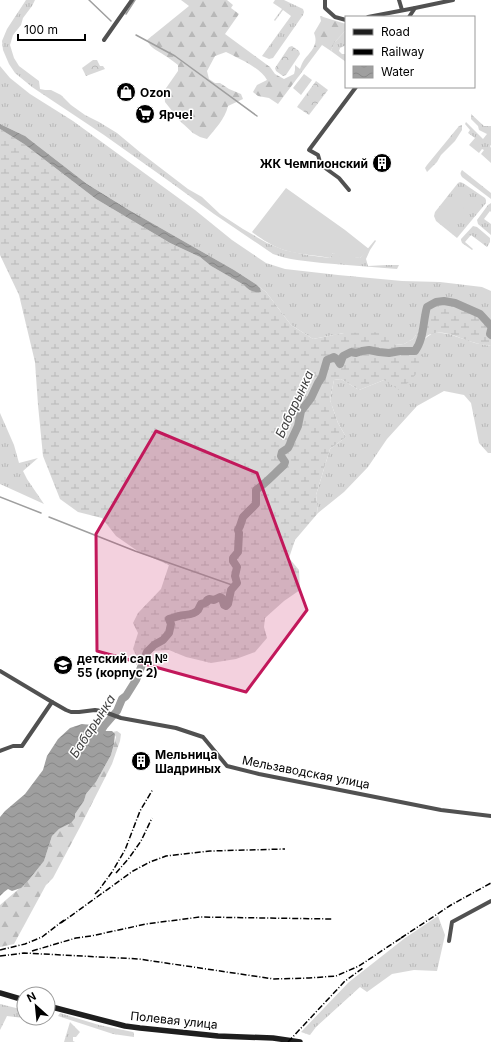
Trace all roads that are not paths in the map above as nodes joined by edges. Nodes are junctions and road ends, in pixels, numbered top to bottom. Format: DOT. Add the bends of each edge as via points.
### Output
graph roads {
  1 [pos="132,0"];
  2 [pos="325,0"];
  3 [pos="399,0"];
  4 [pos="453,0"];
  5 [pos="415,8"];
  6 [pos="402,10"];
  7 [pos="373,16"];
  8 [pos="410,16"];
  9 [pos="345,20"];
  10 [pos="104,40"];
  11 [pos="355,88"];
  12 [pos="349,190"];
  13 [pos="0,671"];
  14 [pos="52,702"];
  15 [pos="0,751"];
  16 [pos="491,816"];
  17 [pos="491,901"];
  18 [pos="449,941"];
  19 [pos="0,994"];
  20 [pos="16,998"];
  21 [pos="56,1008"];
  22 [pos="300,1042"];
  1 -- 10 [label="street"];
  2 -- 9 [label="street" via="325,8"];
  3 -- 6 [label="street"];
  4 -- 5 [label="street"];
  5 -- 6 [label="street"];
  5 -- 8 [label="street"];
  6 -- 7 [label="street"];
  11 -- 12 [label="street" via="309,150 318,155 321,165 339,178"];
  13 -- 14 [label="street, Мельзаводская улица"];
  14 -- 15 [label="street" via="22,746"];
  14 -- 16 [label="street, Мельзаводская улица" via="71,712 107,712 121,718 165,726 203,737 227,766 441,810"];
  17 -- 18 [label="street" via="452,922"];
  19 -- 20 [label="street"];
  21 -- 22 [label="street, Полевая улица" via="125,1026"];
}
